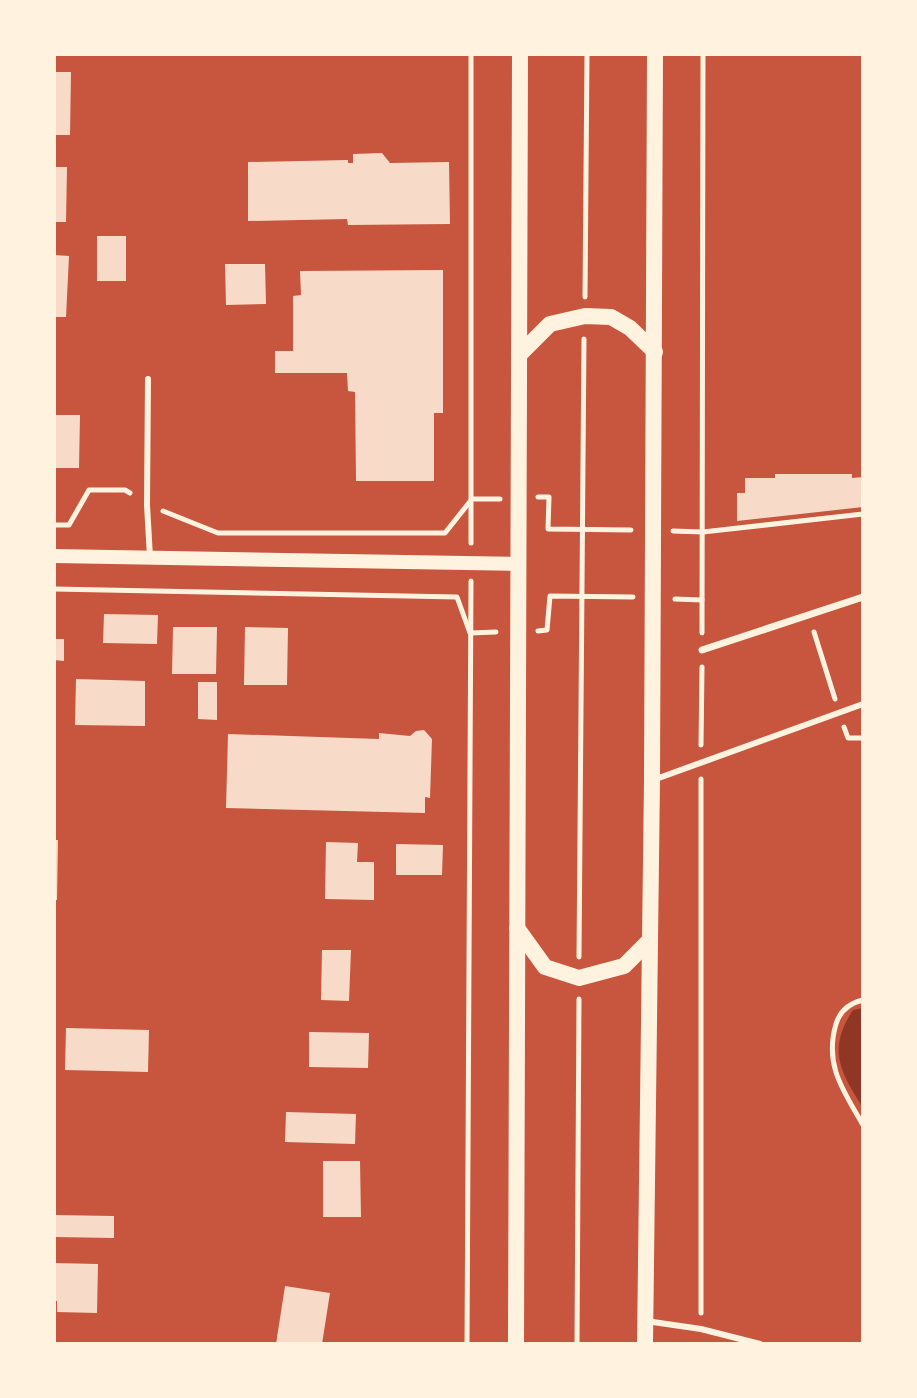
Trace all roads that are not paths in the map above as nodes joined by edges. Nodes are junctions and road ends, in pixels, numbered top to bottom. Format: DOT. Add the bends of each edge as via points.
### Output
graph roads {
  1 [pos="520,54"];
  2 [pos="655,54"];
  3 [pos="655,352"];
  4 [pos="519,355"];
  5 [pos="148,379"];
  6 [pos="54,556"];
  7 [pos="150,557"];
  8 [pos="519,564"];
  9 [pos="863,597"];
  10 [pos="702,650"];
  11 [pos="863,704"];
  12 [pos="652,780"];
  13 [pos="517,928"];
  14 [pos="650,940"];
  15 [pos="646,1321"];
  16 [pos="516,1344"];
  17 [pos="645,1344"];
  18 [pos="760,1344"];
  1 -- 4 [label="main road"];
  2 -- 3 [label="main road"];
  3 -- 4 [label="main road" via="611,317 585,316 550,324"];
  3 -- 12 [label="main road"];
  4 -- 8 [label="main road"];
  5 -- 7 [label="lane"];
  6 -- 7 [label="street"];
  7 -- 8 [label="street"];
  8 -- 13 [label="main road"];
  9 -- 10 [label="street"];
  11 -- 12 [label="lane"];
  12 -- 14 [label="main road"];
  13 -- 14 [label="main road" via="545,967 579,978 624,966"];
  13 -- 16 [label="main road"];
  14 -- 15 [label="main road"];
  15 -- 17 [label="main road"];
  15 -- 18 [label="lane"];
}
